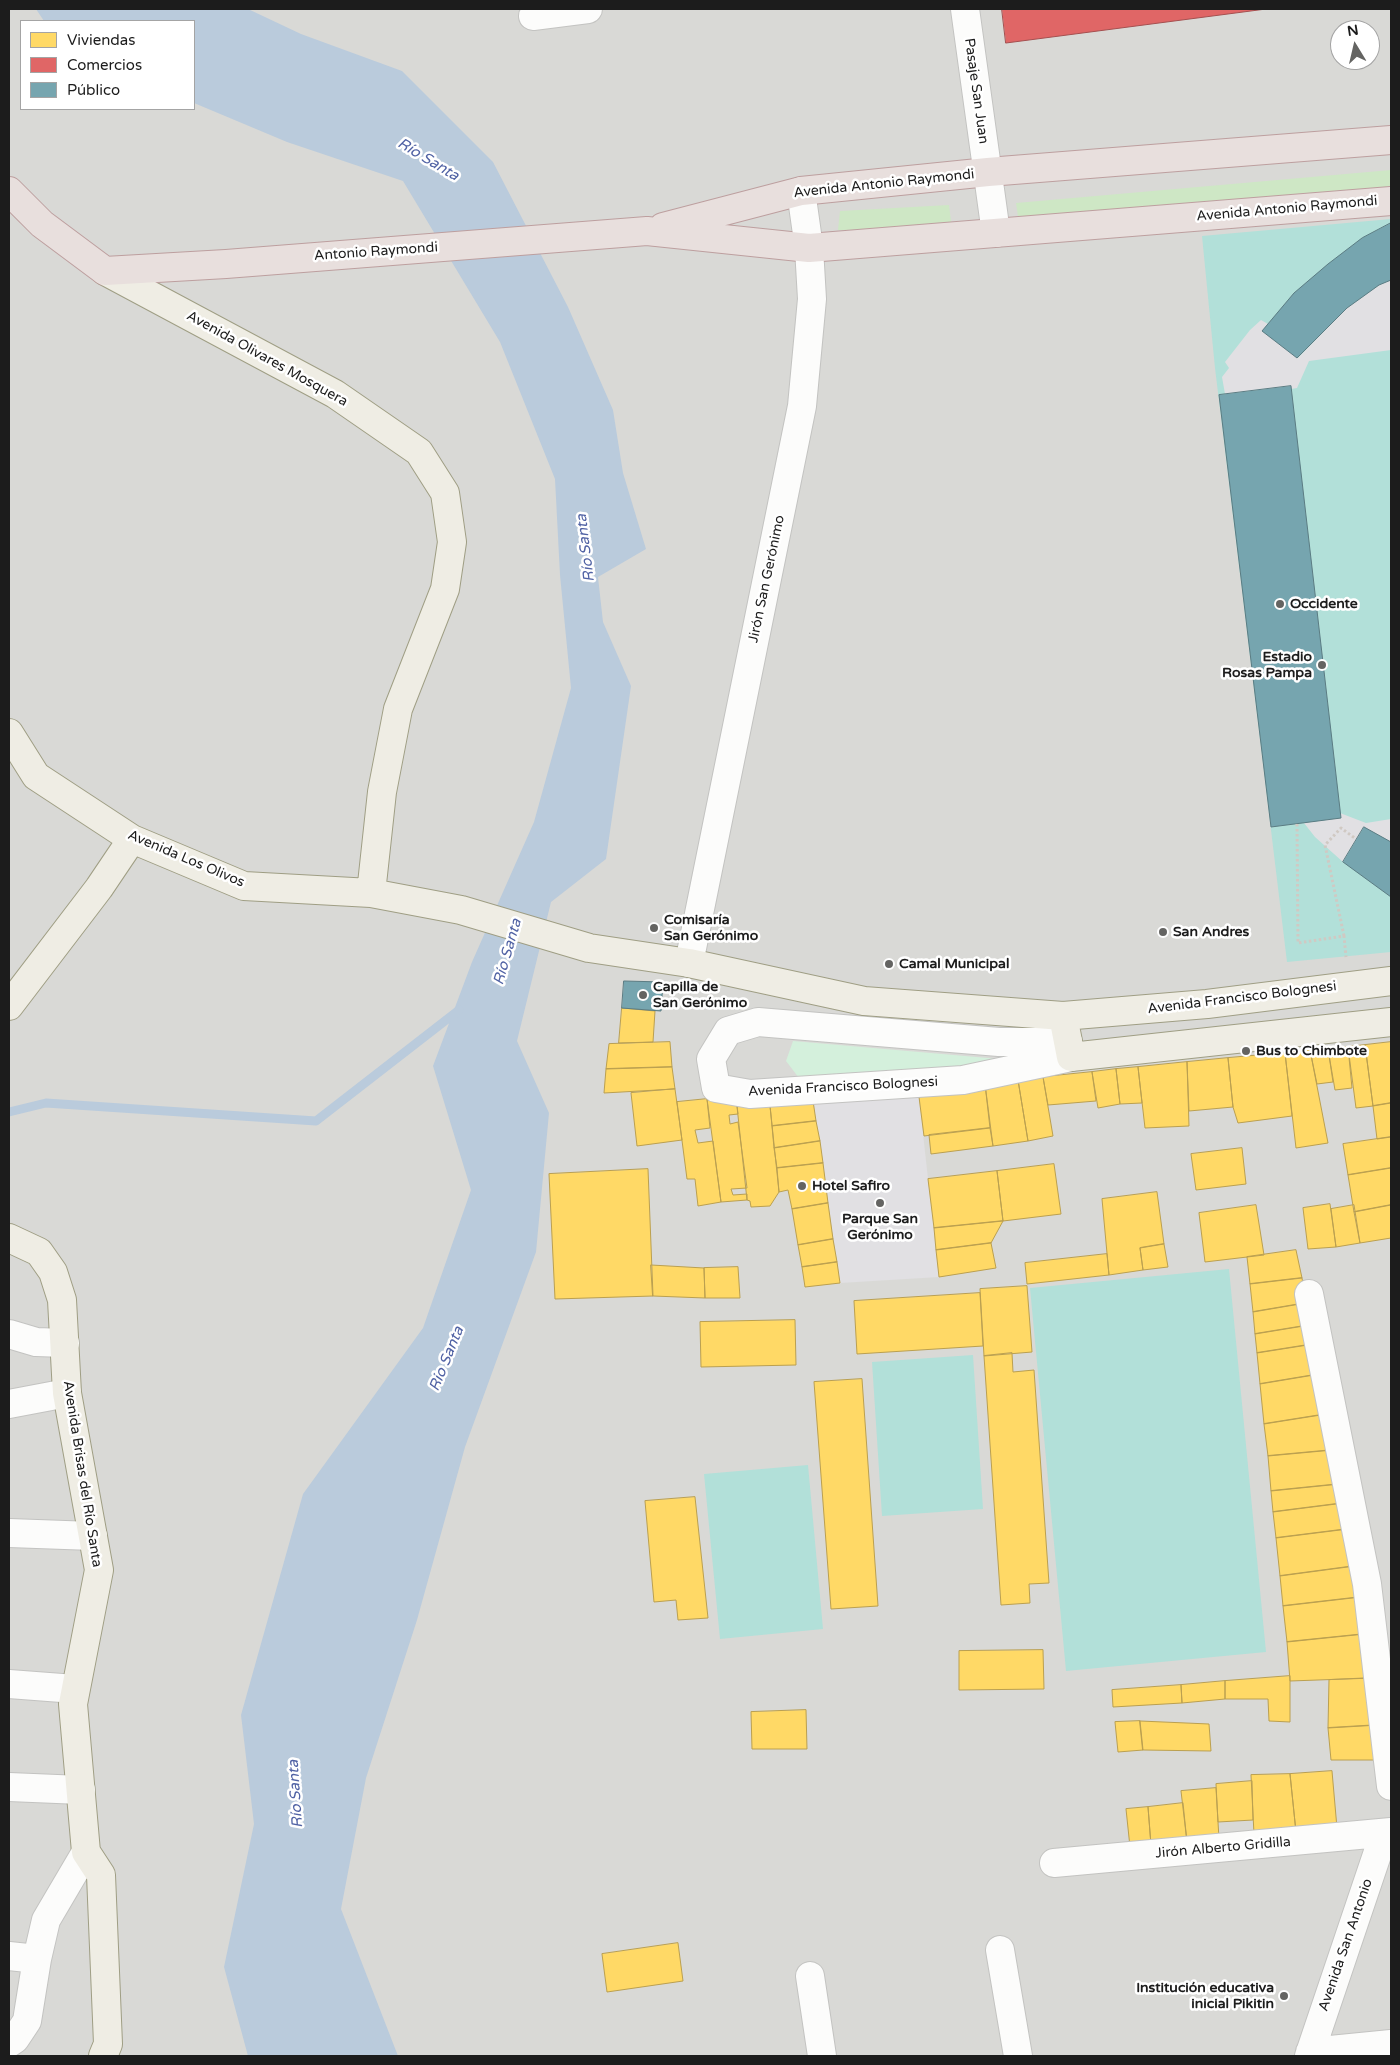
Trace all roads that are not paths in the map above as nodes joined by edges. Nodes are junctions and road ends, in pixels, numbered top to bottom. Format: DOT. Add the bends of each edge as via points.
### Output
graph roads {
  1 [pos="588,9"];
  2 [pos="965,9"];
  3 [pos="532,16"];
  4 [pos="1391,140"];
  5 [pos="988,172"];
  6 [pos="9,191"];
  7 [pos="801,191"];
  8 [pos="1391,201"];
  9 [pos="647,231"];
  10 [pos="996,233"];
  11 [pos="809,248"];
  12 [pos="105,271"];
  13 [pos="9,733"];
  14 [pos="132,838"];
  15 [pos="371,893"];
  16 [pos="588,948"];
  17 [pos="688,963"];
  18 [pos="1391,981"];
  19 [pos="1350,985"];
  20 [pos="1207,1004"];
  21 [pos="9,1006"];
  22 [pos="1391,1022"];
  23 [pos="1354,1025"];
  24 [pos="1068,1038"];
  25 [pos="1211,1042"];
  26 [pos="9,1238"];
  27 [pos="1309,1294"];
  28 [pos="9,1334"];
  29 [pos="65,1343"];
  30 [pos="67,1393"];
  31 [pos="9,1404"];
  32 [pos="9,1532"];
  33 [pos="93,1536"];
  34 [pos="9,1684"];
  35 [pos="75,1689"];
  36 [pos="1391,1786"];
  37 [pos="9,1787"];
  38 [pos="80,1790"];
  39 [pos="1388,1833"];
  40 [pos="86,1852"];
  41 [pos="1054,1863"];
  42 [pos="1000,1950"];
  43 [pos="9,1956"];
  44 [pos="36,1959"];
  45 [pos="810,1976"];
  46 [pos="9,2043"];
  47 [pos="1391,2044"];
  48 [pos="1309,2054"];
  49 [pos="103,2056"];
  50 [pos="822,2056"];
  51 [pos="1018,2056"];
  1 -- 3 [label="street"];
  2 -- 5 [label="street, Pasaje San Juan"];
  4 -- 5 [label="highway, Avenida Antonio Raymondi"];
  5 -- 7 [label="highway, Avenida Antonio Raymondi"];
  5 -- 10 [label="street, Pasaje San Juan"];
  6 -- 12 [label="highway, Avenida Olivares Mosquera" via="42,224"];
  7 -- 9 [label="highway, Avenida Antonio Raymondi"];
  7 -- 11 [label="street, Jirón San Gerónimo"];
  8 -- 10 [label="highway, Avenida Antonio Raymondi"];
  9 -- 11 [label="highway, Avenida Antonio Raymondi"];
  9 -- 12 [label="highway, Antonio Raymondi"];
  10 -- 11 [label="highway, Avenida Antonio Raymondi"];
  11 -- 17 [label="street, Jirón San Gerónimo" via="812,299 802,406"];
  12 -- 15 [label="main road, Avenida Olivares Mosquera" via="335,394 419,452 445,493 452,542 445,589 398,709 382,792"];
  13 -- 14 [label="main road, Avenida Los Olivos" via="36,776"];
  14 -- 15 [label="main road, Avenida Los Olivos" via="244,886"];
  14 -- 21 [label="main road"];
  15 -- 16 [label="main road, Avenida Los Olivos" via="461,910"];
  16 -- 17 [label="main road, Avenida Francisco Bolognesi"];
  17 -- 24 [label="main road, Avenida Francisco Bolognesi" via="864,1002"];
  18 -- 19 [label="main road, Avenida Francisco Bolognesi"];
  19 -- 20 [label="main road, Avenida Francisco Bolognesi"];
  19 -- 23 [label="main road"];
  20 -- 24 [label="main road, Avenida Francisco Bolognesi"];
  20 -- 25 [label="main road"];
  22 -- 23 [label="main road, Avenida Francisco Bolognesi"];
  23 -- 25 [label="main road, Avenida Francisco Bolognesi"];
  24 -- 24 [label="street, Avenida Francisco Bolognesi" via="999,1042 758,1022 728,1031 711,1059 716,1088 750,1094 963,1080"];
  24 -- 25 [label="main road, Avenida Francisco Bolognesi"];
  26 -- 29 [label="main road, Avenida Brisas del Río Santa" via="39,1252 53,1272 62,1300"];
  27 -- 36 [label="street" via="1367,1584"];
  28 -- 29 [label="street" via="36,1342"];
  29 -- 30 [label="main road, Avenida Brisas del Río Santa"];
  30 -- 31 [label="street"];
  30 -- 33 [label="main road, Avenida Brisas del Río Santa"];
  32 -- 33 [label="street"];
  33 -- 35 [label="main road, Avenida Brisas del Río Santa" via="99,1570"];
  34 -- 35 [label="street"];
  35 -- 38 [label="main road, Avenida Brisas del Río Santa" via="72,1704"];
  37 -- 38 [label="street"];
  38 -- 40 [label="main road, Avenida Brisas del Río Santa"];
  39 -- 41 [label="street, Jirón Alberto Gridilla"];
  39 -- 48 [label="street, Avenida San Antonio"];
  40 -- 44 [label="street" via="46,1920"];
  40 -- 49 [label="main road" via="101,1875 108,2044"];
  42 -- 51 [label="street"];
  43 -- 44 [label="street"];
  44 -- 46 [label="street" via="27,2021"];
  45 -- 50 [label="street"];
  47 -- 48 [label="street"];
}
